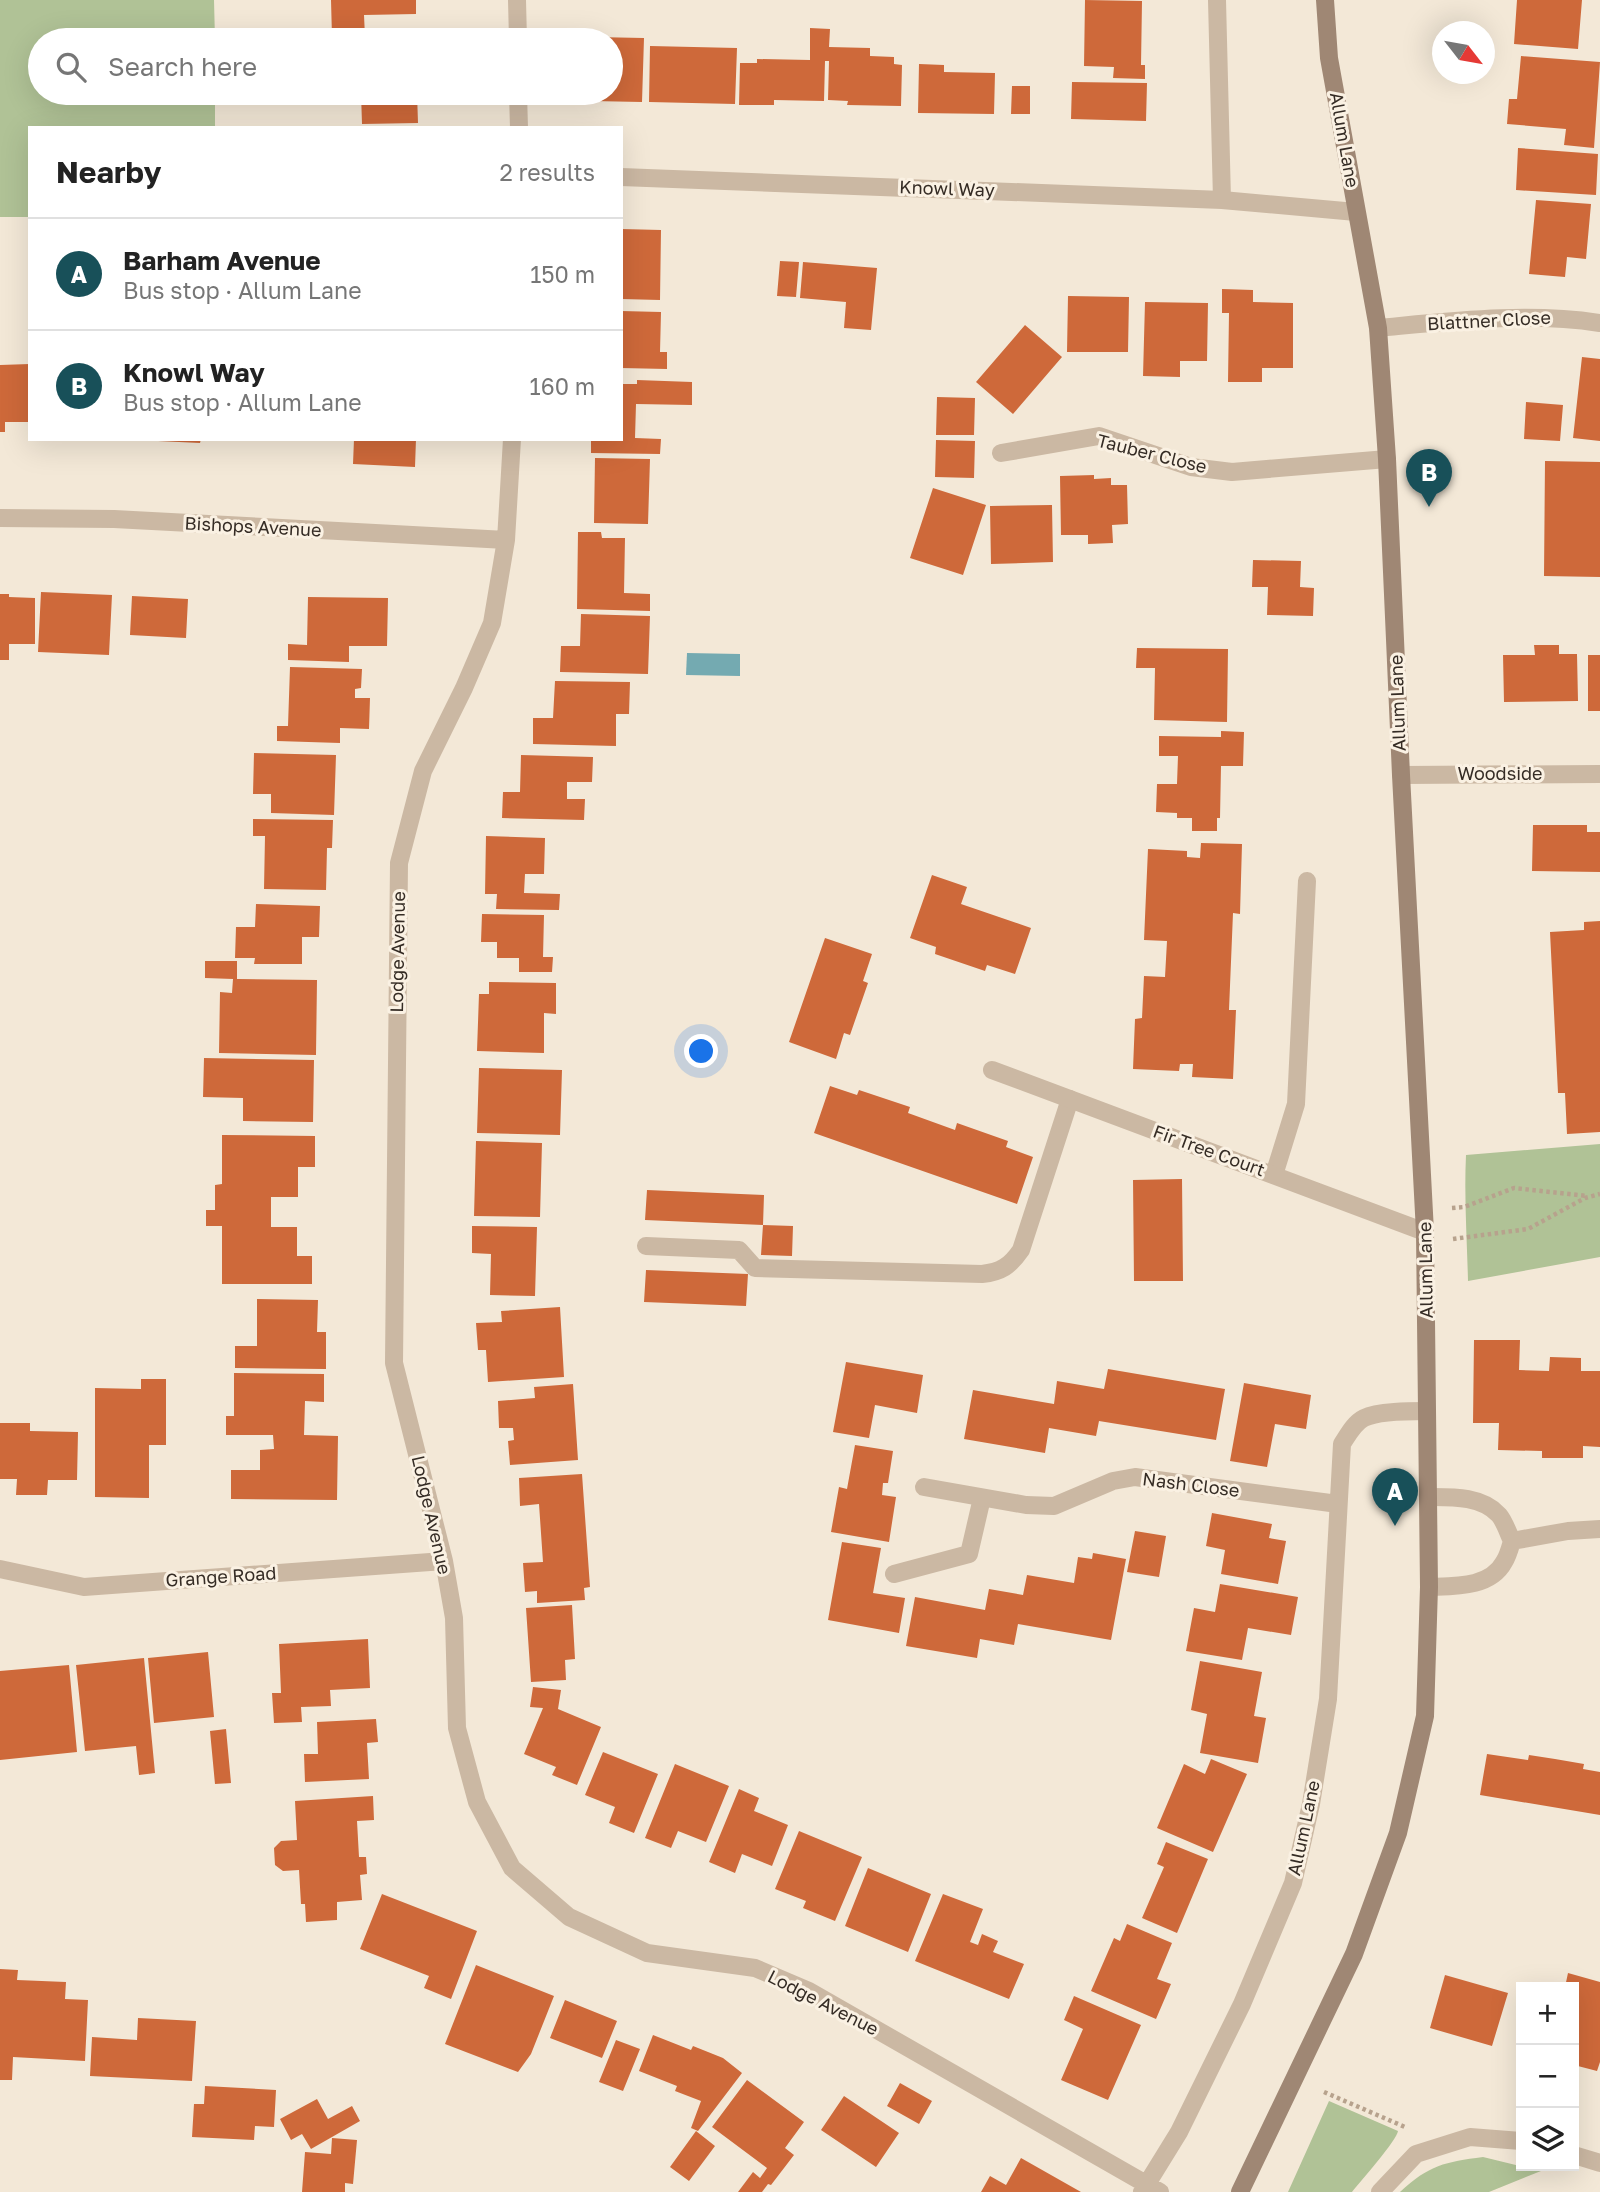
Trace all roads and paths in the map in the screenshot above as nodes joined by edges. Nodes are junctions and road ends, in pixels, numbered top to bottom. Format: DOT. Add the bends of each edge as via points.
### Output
graph roads {
  1 [pos="517,0"];
  2 [pos="1217,0"];
  3 [pos="1325,0"];
  4 [pos="518,28"];
  5 [pos="518,105"];
  6 [pos="519,126"];
  7 [pos="623,177"];
  8 [pos="1222,200"];
  9 [pos="1356,212"];
  10 [pos="1600,323"];
  11 [pos="1378,328"];
  12 [pos="512,441"];
  13 [pos="1001,453"];
  14 [pos="1387,459"];
  15 [pos="0,518"];
  16 [pos="506,540"];
  17 [pos="1600,774"];
  18 [pos="1401,775"];
  19 [pos="1307,881"];
  20 [pos="992,1070"];
  21 [pos="1070,1099"];
  22 [pos="1274,1175"];
  23 [pos="1600,1194"];
  24 [pos="1591,1196"];
  25 [pos="1452,1208"];
  26 [pos="1426,1232"];
  27 [pos="1453,1239"];
  28 [pos="646,1246"];
  29 [pos="1426,1411"];
  30 [pos="924,1487"];
  31 [pos="1429,1497"];
  32 [pos="982,1498"];
  33 [pos="1338,1504"];
  34 [pos="1600,1529"];
  35 [pos="1512,1541"];
  36 [pos="444,1561"];
  37 [pos="0,1569"];
  38 [pos="894,1574"];
  39 [pos="1429,1587"];
  40 [pos="1324,2092"];
  41 [pos="1412,2130"];
  42 [pos="1516,2141"];
  43 [pos="1579,2156"];
  44 [pos="1600,2162"];
  45 [pos="1149,2190"];
  46 [pos="1240,2192"];
  47 [pos="1380,2192"];
  1 -- 4 [label="street"];
  2 -- 8 [label="street"];
  3 -- 9 [label="main road, Allum Lane" via="1329,58"];
  5 -- 6 [label="street"];
  7 -- 8 [label="street, Knowl Way"];
  8 -- 9 [label="street, Knowl Way"];
  9 -- 11 [label="main road, Allum Lane"];
  10 -- 11 [label="street, Blattner Close" via="1512,316"];
  11 -- 14 [label="main road, Allum Lane"];
  12 -- 16 [label="street, Lodge Avenue"];
  13 -- 14 [label="street, Tauber Close" via="1099,436 1191,467 1232,472"];
  14 -- 18 [label="main road, Allum Lane"];
  15 -- 16 [label="street, Bishops Avenue" via="114,519"];
  16 -- 36 [label="street, Lodge Avenue" via="492,623 423,771 399,863 394,1363"];
  17 -- 18 [label="street, Woodside"];
  18 -- 26 [label="main road, Allum Lane"];
  19 -- 22 [label="street" via="1296,1104"];
  20 -- 21 [label="street, Fir Tree Court"];
  21 -- 22 [label="street, Fir Tree Court"];
  21 -- 28 [label="street" via="1021,1250 999,1272 755,1268 739,1250"];
  22 -- 26 [label="street, Fir Tree Court"];
  23 -- 24 [label="path"];
  24 -- 25 [label="path" via="1514,1188"];
  24 -- 27 [label="path" via="1528,1229"];
  26 -- 29 [label="main road, Allum Lane"];
  29 -- 31 [label="main road, Allum Lane"];
  29 -- 33 [label="street, Allum Lane" via="1365,1418 1351,1429 1342,1444"];
  30 -- 32 [label="street, Nash Close"];
  31 -- 35 [label="street" via="1478,1501 1499,1515"];
  31 -- 39 [label="main road, Allum Lane"];
  32 -- 33 [label="street, Nash Close" via="1054,1506 1113,1481 1135,1477"];
  32 -- 38 [label="street" via="969,1554"];
  33 -- 45 [label="street, Allum Lane" via="1328,1699 1293,1883 1242,2004"];
  34 -- 35 [label="street"];
  35 -- 39 [label="street" via="1504,1563 1490,1577 1472,1584"];
  36 -- 37 [label="street, Grange Road" via="84,1587"];
  36 -- 45 [label="street, Lodge Avenue" via="454,1618 457,1728 477,1802 512,1868 569,1917 647,1953 755,1968 809,1991"];
  39 -- 46 [label="main road, Allum Lane" via="1425,1716 1398,1833 1354,1954"];
  40 -- 41 [label="path"];
  42 -- 47 [label="street" via="1470,2137 1416,2154"];
  43 -- 44 [label="street"];
}
